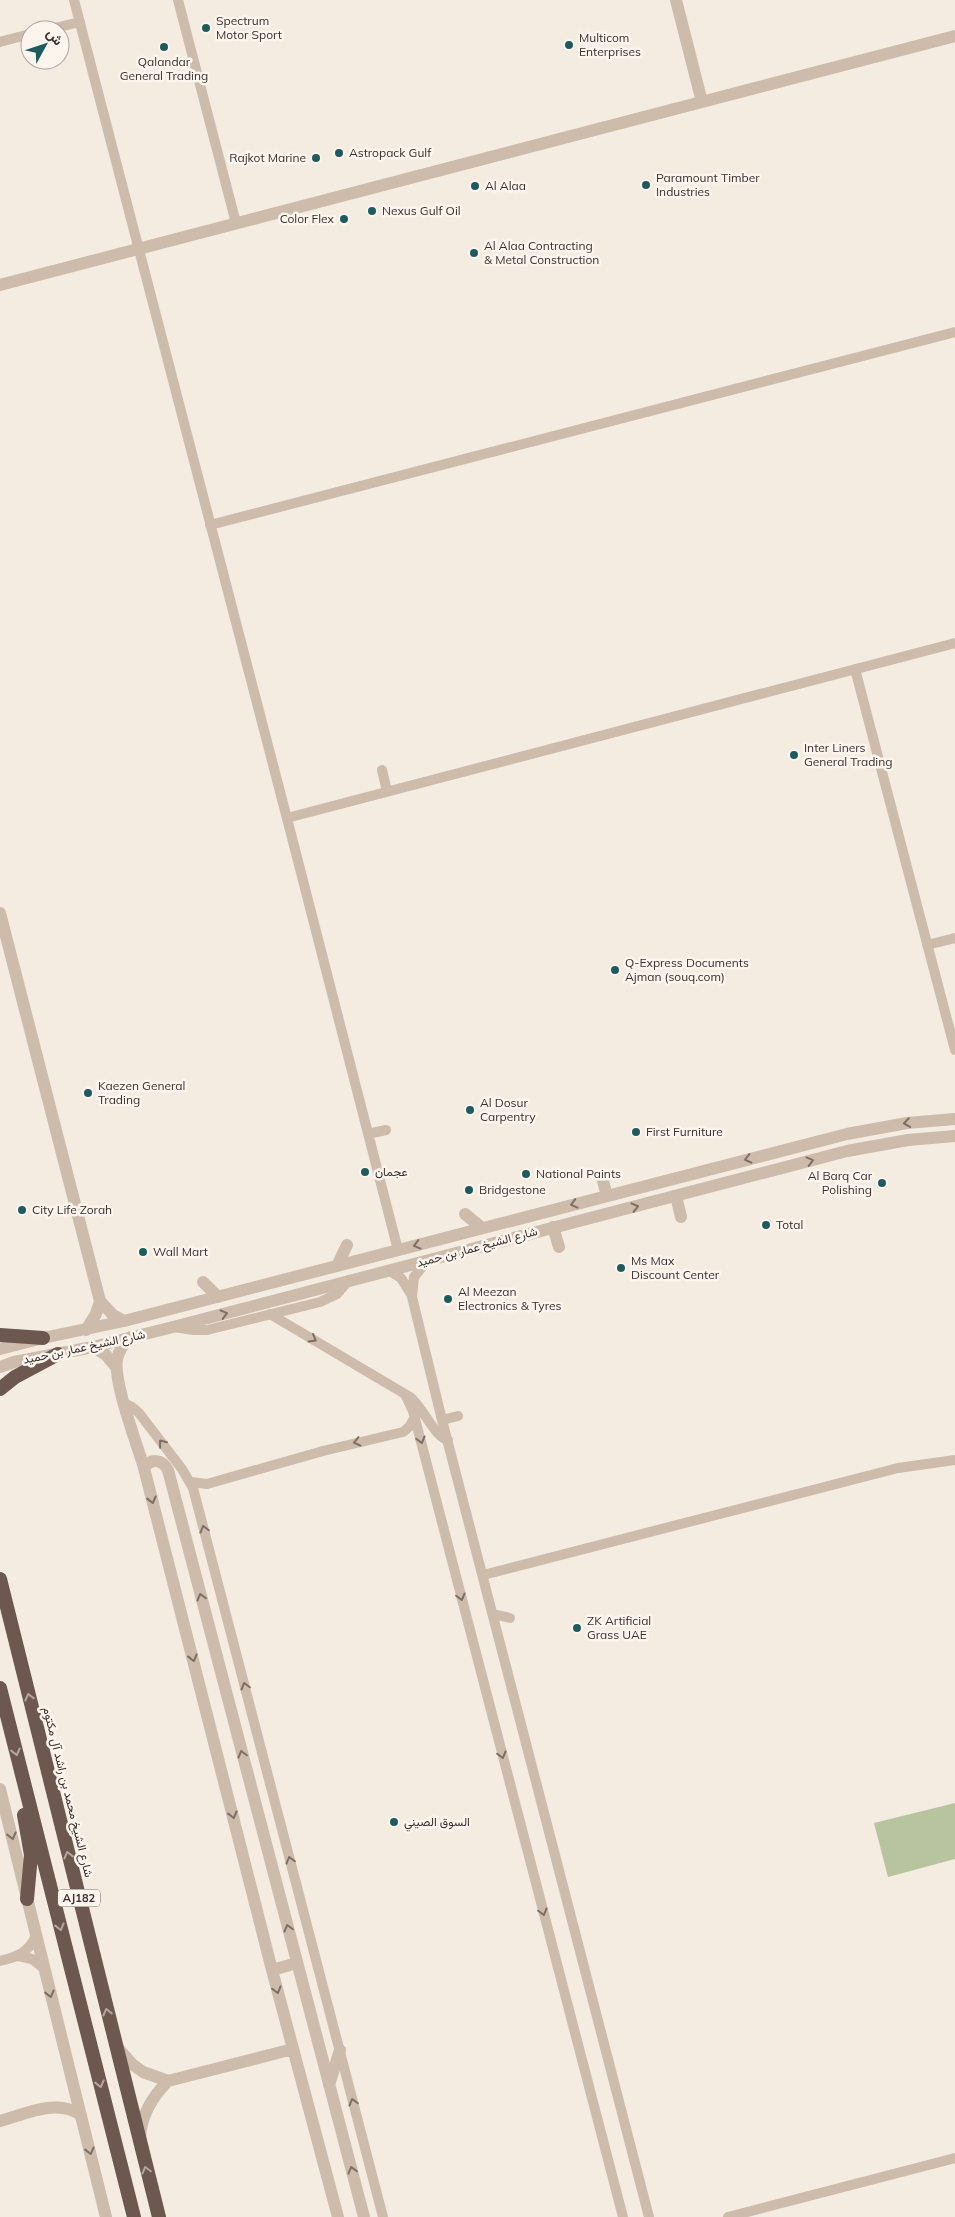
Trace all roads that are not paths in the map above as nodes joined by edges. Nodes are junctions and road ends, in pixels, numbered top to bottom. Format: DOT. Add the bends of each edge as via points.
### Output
graph roads {
  1 [pos="74,0"];
  2 [pos="178,0"];
  3 [pos="676,0"];
  4 [pos="80,22"];
  5 [pos="70,24"];
  6 [pos="955,36"];
  7 [pos="20,37"];
  8 [pos="0,42"];
  9 [pos="702,102"];
  10 [pos="236,223"];
  11 [pos="139,249"];
  12 [pos="0,285"];
  13 [pos="955,332"];
  14 [pos="210,525"];
  15 [pos="955,643"];
  16 [pos="855,669"];
  17 [pos="382,770"];
  18 [pos="387,791"];
  19 [pos="287,818"];
  20 [pos="0,913"];
  21 [pos="955,938"];
  22 [pos="927,945"];
  23 [pos="955,1050"];
  24 [pos="953,1117"];
  25 [pos="386,1130"];
  26 [pos="368,1134"];
  27 [pos="955,1136"];
  28 [pos="602,1177"];
  29 [pos="607,1196"];
  30 [pos="676,1196"];
  31 [pos="465,1214"];
  32 [pos="681,1217"];
  33 [pos="554,1227"];
  34 [pos="482,1228"];
  35 [pos="347,1245"];
  36 [pos="559,1248"];
  37 [pos="398,1250"];
  38 [pos="427,1261"];
  39 [pos="337,1266"];
  40 [pos="388,1270"];
  41 [pos="349,1280"];
  42 [pos="203,1282"];
  43 [pos="218,1297"];
  44 [pos="412,1297"];
  45 [pos="100,1301"];
  46 [pos="270,1314"];
  47 [pos="124,1321"];
  48 [pos="173,1327"];
  49 [pos="86,1330"];
  50 [pos="0,1335"];
  51 [pos="132,1337"];
  52 [pos="43,1338"];
  53 [pos="93,1347"];
  54 [pos="0,1349"];
  55 [pos="58,1354"];
  56 [pos="0,1367"];
  57 [pos="116,1367"];
  58 [pos="0,1389"];
  59 [pos="405,1394"];
  60 [pos="124,1403"];
  61 [pos="458,1416"];
  62 [pos="415,1417"];
  63 [pos="442,1420"];
  64 [pos="448,1440"];
  65 [pos="955,1460"];
  66 [pos="144,1468"];
  67 [pos="191,1482"];
  68 [pos="483,1575"];
  69 [pos="0,1579"];
  70 [pos="493,1614"];
  71 [pos="510,1618"];
  72 [pos="0,1688"];
  73 [pos="0,1789"];
  74 [pos="26,1790"];
  75 [pos="27,1899"];
  76 [pos="36,1936"];
  77 [pos="18,1956"];
  78 [pos="0,1961"];
  79 [pos="297,1963"];
  80 [pos="44,1968"];
  81 [pos="272,1970"];
  82 [pos="115,2044"];
  83 [pos="293,2049"];
  84 [pos="340,2050"];
  85 [pos="168,2081"];
  86 [pos="330,2085"];
  87 [pos="74,2086"];
  88 [pos="55,2106"];
  89 [pos="81,2115"];
  90 [pos="0,2121"];
  91 [pos="140,2147"];
  92 [pos="955,2158"];
  93 [pos="106,2217"];
  94 [pos="134,2217"];
  95 [pos="159,2217"];
  96 [pos="338,2217"];
  97 [pos="364,2217"];
  98 [pos="383,2217"];
  99 [pos="622,2217"];
  100 [pos="649,2217"];
  101 [pos="728,2217"];
  1 -- 4 [label="street"];
  2 -- 10 [label="street"];
  3 -- 9 [label="street"];
  4 -- 5 [label="street"];
  4 -- 11 [label="street"];
  6 -- 9 [label="street"];
  7 -- 8 [label="street"];
  9 -- 10 [label="street"];
  10 -- 11 [label="street"];
  11 -- 12 [label="street"];
  11 -- 14 [label="street"];
  13 -- 14 [label="street"];
  14 -- 19 [label="street"];
  15 -- 16 [label="street"];
  16 -- 18 [label="street"];
  16 -- 22 [label="street"];
  17 -- 18 [label="street"];
  18 -- 19 [label="street"];
  19 -- 26 [label="street"];
  20 -- 45 [label="street"];
  21 -- 22 [label="street"];
  22 -- 23 [label="street"];
  24 -- 29 [label="street, شارع الشيخ عمار بن حميد, one-way" via="847,1134"];
  25 -- 26 [label="street"];
  26 -- 37 [label="street"];
  30 -- 27 [label="street, شارع الشيخ عمار بن حميد, one-way" via="868,1147"];
  28 -- 29 [label="street"];
  29 -- 34 [label="street, شارع الشيخ عمار بن حميد, one-way"];
  30 -- 32 [label="street"];
  33 -- 30 [label="street, شارع الشيخ عمار بن حميد, one-way"];
  31 -- 34 [label="street"];
  33 -- 36 [label="street"];
  33 -- 38 [label="street, شارع الشيخ عمار بن حميد"];
  34 -- 37 [label="street, شارع الشيخ عمار بن حميد, one-way"];
  35 -- 39 [label="street"];
  37 -- 39 [label="street, شارع الشيخ عمار بن حميد"];
  38 -- 40 [label="street, شارع الشيخ عمار بن حميد"];
  38 -- 44 [label="street" via="414,1276"];
  39 -- 43 [label="street, شارع الشيخ عمار بن حميد"];
  40 -- 41 [label="street, شارع الشيخ عمار بن حميد"];
  40 -- 44 [label="street" via="401,1278"];
  41 -- 46 [label="street" via="337,1294 326,1300"];
  48 -- 41 [label="street, شارع الشيخ عمار بن حميد, one-way"];
  42 -- 43 [label="street"];
  43 -- 47 [label="street, شارع الشيخ عمار بن حميد"];
  44 -- 63 [label="street"];
  45 -- 47 [label="street" via="108,1311"];
  45 -- 49 [label="street"];
  46 -- 48 [label="street" via="206,1330"];
  46 -- 59 [label="street, one-way"];
  47 -- 49 [label="street, شارع الشيخ عمار بن حميد"];
  48 -- 51 [label="street, شارع الشيخ عمار بن حميد"];
  49 -- 52 [label="street, شارع الشيخ عمار بن حميد"];
  50 -- 52 [label="highway"];
  51 -- 53 [label="street, شارع الشيخ عمار بن حميد"];
  51 -- 57 [label="street" via="120,1350"];
  52 -- 54 [label="street, شارع الشيخ عمار بن حميد"];
  53 -- 55 [label="street, شارع الشيخ عمار بن حميد"];
  53 -- 57 [label="street"];
  55 -- 56 [label="street, شارع الشيخ عمار بن حميد"];
  55 -- 58 [label="highway" via="15,1377"];
  57 -- 60 [label="street"];
  59 -- 62 [label="street"];
  59 -- 64 [label="street" via="419,1405 439,1437"];
  60 -- 66 [label="street"];
  67 -- 60 [label="street, one-way" via="139,1413"];
  61 -- 63 [label="street"];
  62 -- 67 [label="street, one-way" via="403,1432 207,1484"];
  62 -- 99 [label="street, one-way"];
  63 -- 64 [label="street"];
  64 -- 68 [label="street"];
  65 -- 68 [label="street" via="884,1472"];
  79 -- 66 [label="street, one-way" via="168,1470 157,1461 149,1462"];
  66 -- 81 [label="street, one-way"];
  84 -- 67 [label="street, one-way"];
  68 -- 70 [label="street"];
  82 -- 69 [label="highway, شارع الشيخ محمد بن راشد آل مكتوم / AJ182, one-way"];
  70 -- 71 [label="street"];
  70 -- 100 [label="street"];
  72 -- 74 [label="highway, AJ182, one-way"];
  73 -- 75 [label="street, one-way"];
  74 -- 75 [label="highway" via="23,1806 31,1855"];
  74 -- 94 [label="highway, AJ182, one-way"];
  75 -- 76 [label="street"];
  76 -- 77 [label="street" via="29,1948"];
  76 -- 80 [label="street"];
  77 -- 78 [label="street"];
  77 -- 80 [label="street"];
  79 -- 81 [label="street"];
  79 -- 86 [label="street"];
  80 -- 87 [label="street, one-way"];
  81 -- 83 [label="street, one-way"];
  82 -- 85 [label="street" via="127,2060 143,2072"];
  82 -- 91 [label="highway, شارع الشيخ محمد بن راشد آل مكتوم / AJ182"];
  83 -- 85 [label="street"];
  83 -- 96 [label="street"];
  84 -- 86 [label="street"];
  98 -- 84 [label="street, one-way"];
  85 -- 91 [label="street" via="147,2111"];
  97 -- 86 [label="street, one-way"];
  87 -- 88 [label="street"];
  87 -- 89 [label="street"];
  88 -- 89 [label="street" via="69,2108"];
  88 -- 90 [label="street"];
  89 -- 93 [label="street, one-way"];
  95 -- 91 [label="highway, شارع الشيخ محمد بن راشد آل مكتوم / AJ182, one-way"];
  92 -- 101 [label="street"];
}
